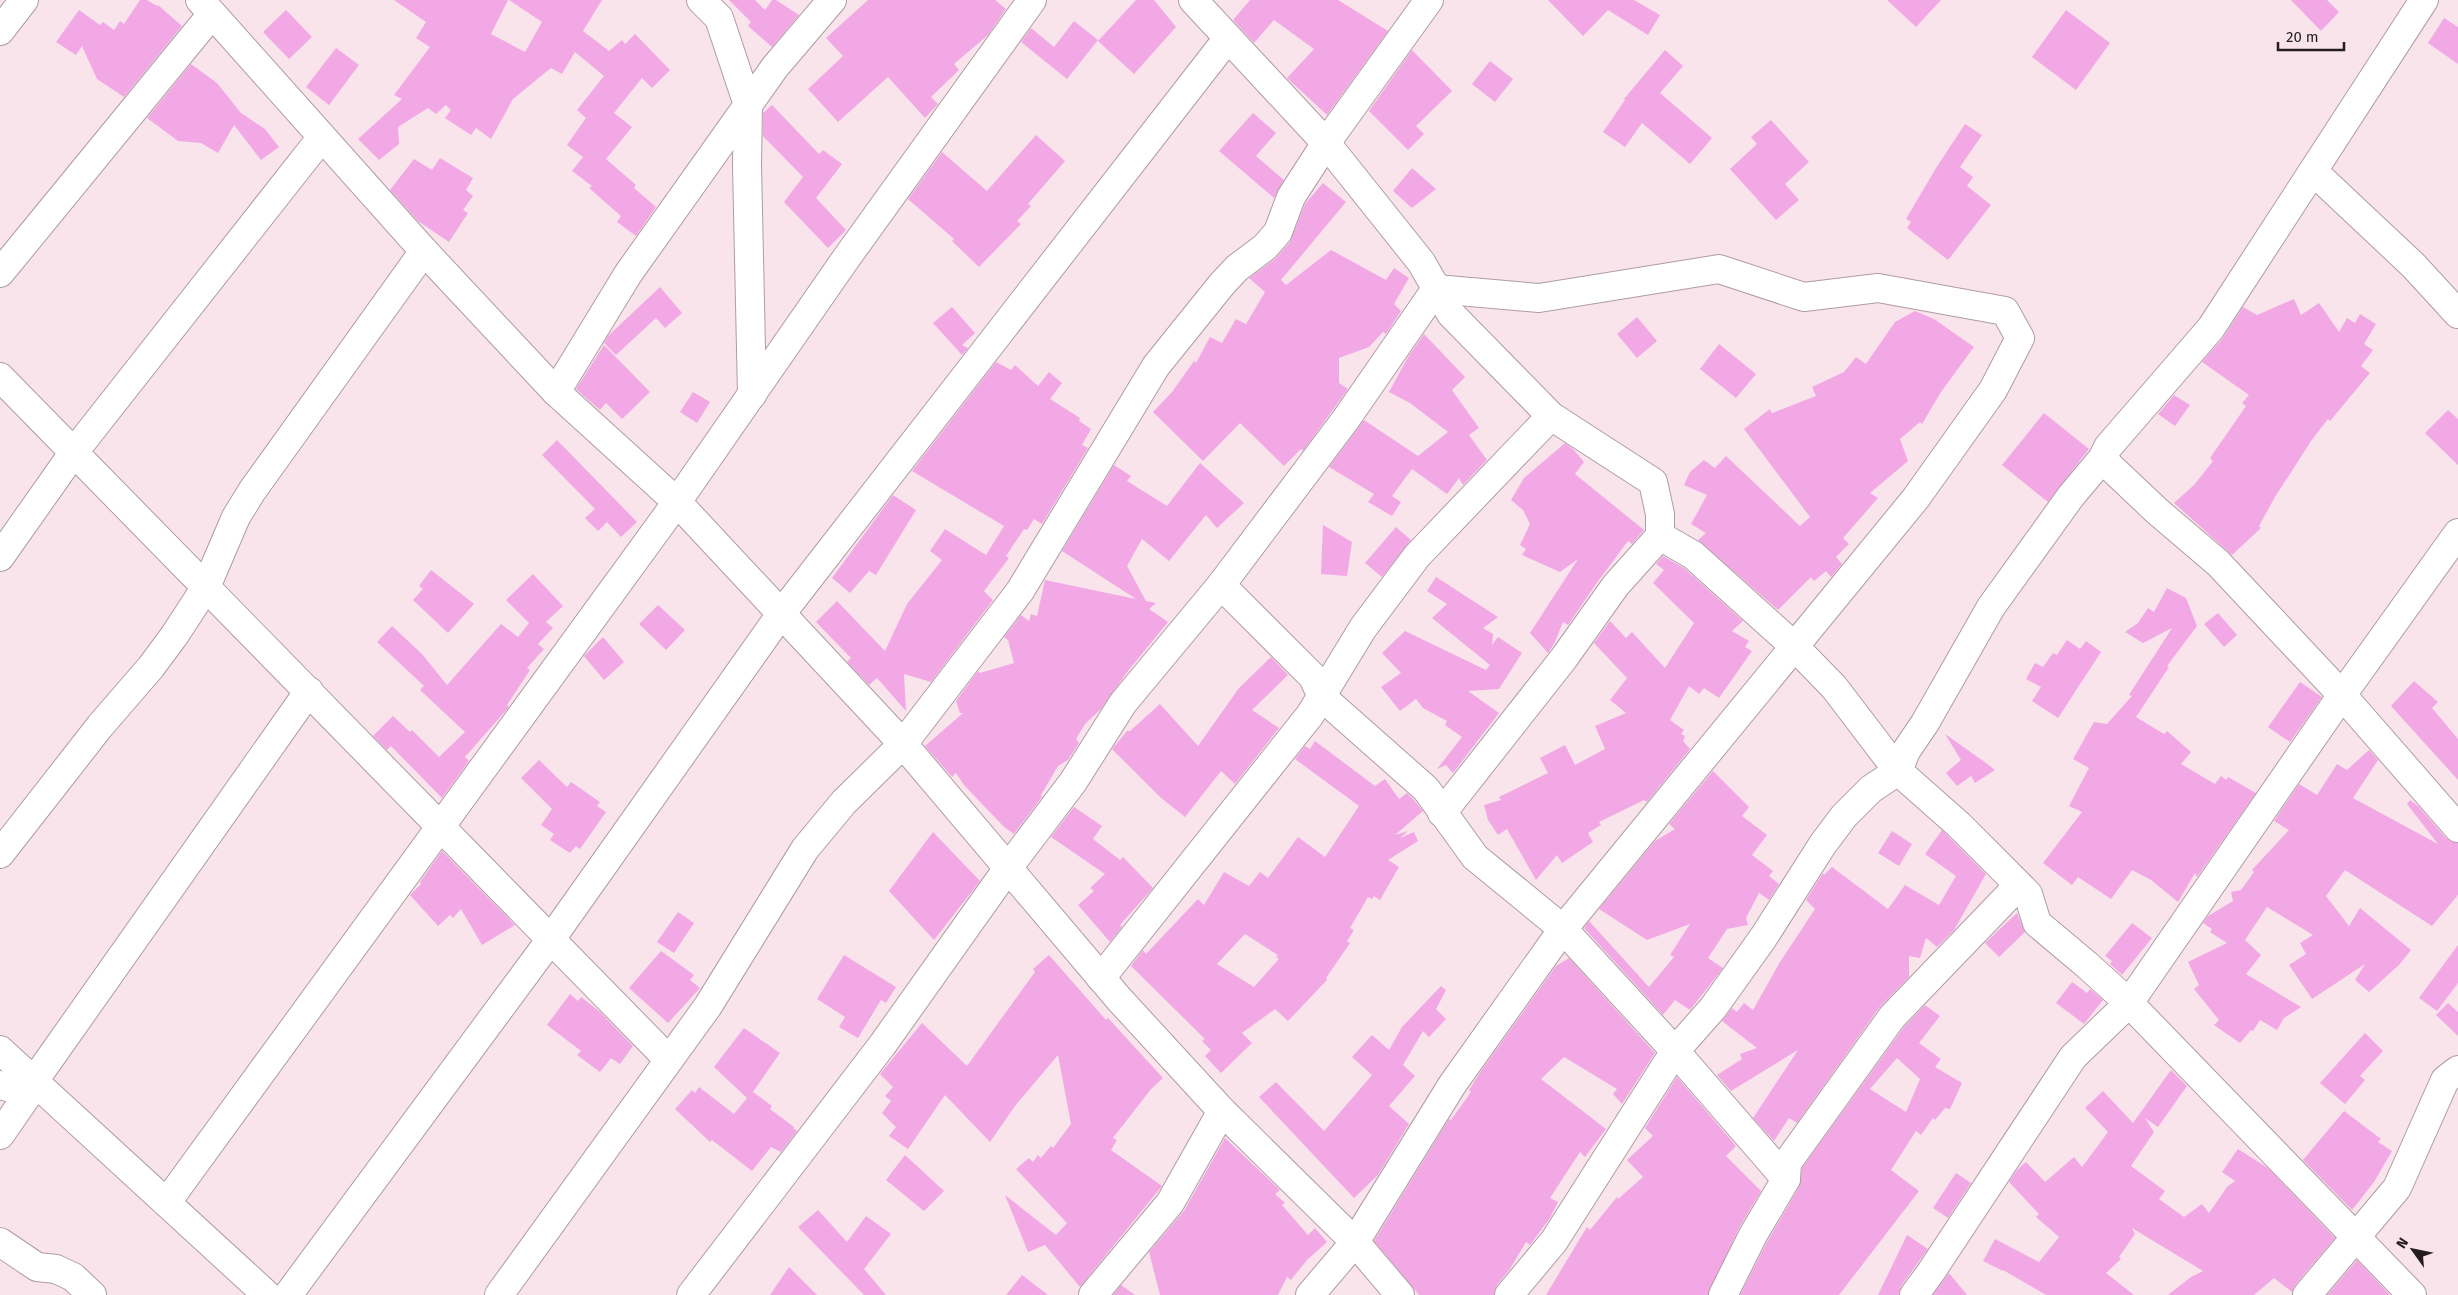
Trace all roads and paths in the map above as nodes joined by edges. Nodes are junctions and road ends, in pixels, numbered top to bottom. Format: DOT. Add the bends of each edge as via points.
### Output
graph roads {
  1 [pos="24,0"];
  2 [pos="700,0"];
  3 [pos="832,0"];
  4 [pos="1032,0"];
  5 [pos="1193,0"];
  6 [pos="1428,0"];
  7 [pos="2424,0"];
  8 [pos="206,7"];
  9 [pos="0,31"];
  10 [pos="1228,38"];
  11 [pos="748,105"];
  12 [pos="322,137"];
  13 [pos="1326,144"];
  14 [pos="2314,172"];
  15 [pos="424,251"];
  16 [pos="0,274"];
  17 [pos="1436,289"];
  18 [pos="2458,314"];
  19 [pos="0,376"];
  20 [pos="556,392"];
  21 [pos="752,395"];
  22 [pos="1551,416"];
  23 [pos="74,452"];
  24 [pos="2102,459"];
  25 [pos="677,502"];
  26 [pos="2458,534"];
  27 [pos="1660,536"];
  28 [pos="0,557"];
  29 [pos="1221,585"];
  30 [pos="206,587"];
  31 [pos="781,614"];
  32 [pos="1794,646"];
  33 [pos="309,691"];
  34 [pos="2342,695"];
  35 [pos="1322,697"];
  36 [pos="903,744"];
  37 [pos="1898,771"];
  38 [pos="1442,813"];
  39 [pos="441,824"];
  40 [pos="2458,828"];
  41 [pos="0,854"];
  42 [pos="1008,868"];
  43 [pos="2018,886"];
  44 [pos="1562,929"];
  45 [pos="551,939"];
  46 [pos="1101,978"];
  47 [pos="2129,1003"];
  48 [pos="0,1050"];
  49 [pos="1675,1050"];
  50 [pos="668,1059"];
  51 [pos="2458,1070"];
  52 [pos="0,1085"];
  53 [pos="32,1087"];
  54 [pos="1222,1111"];
  55 [pos="0,1135"];
  56 [pos="1786,1179"];
  57 [pos="167,1202"];
  58 [pos="2356,1237"];
  59 [pos="0,1242"];
  60 [pos="1355,1242"];
  61 [pos="92,1295"];
  62 [pos="267,1295"];
  63 [pos="288,1295"];
  64 [pos="499,1295"];
  65 [pos="691,1295"];
  66 [pos="1093,1295"];
  67 [pos="1310,1295"];
  68 [pos="1400,1295"];
  69 [pos="1509,1295"];
  70 [pos="1723,1295"];
  71 [pos="1914,1295"];
  72 [pos="2307,1295"];
  73 [pos="2412,1295"];
  1 -- 9 [label="street"];
  2 -- 11 [label="street" via="719,18"];
  3 -- 11 [label="street" via="775,67"];
  4 -- 21 [label="street"];
  5 -- 10 [label="street"];
  6 -- 13 [label="street"];
  7 -- 14 [label="street"];
  8 -- 12 [label="street"];
  8 -- 16 [label="street"];
  10 -- 13 [label="street"];
  10 -- 31 [label="street"];
  11 -- 20 [label="street" via="628,274"];
  11 -- 21 [label="street" via="746,165"];
  12 -- 15 [label="street"];
  12 -- 23 [label="street"];
  13 -- 17 [label="street" via="1421,262"];
  13 -- 36 [label="street" via="1291,197 1278,232 1222,284 1156,366 1020,591"];
  14 -- 18 [label="street" via="2414,266"];
  14 -- 24 [label="street" via="2211,328 2108,447"];
  15 -- 20 [label="street"];
  15 -- 30 [label="street" via="252,491 236,517"];
  17 -- 22 [label="street" via="1451,314"];
  17 -- 29 [label="street" via="1346,419"];
  17 -- 32 [label="street" via="1540,298 1719,269 1804,297 1878,288 2005,311 2020,338 1993,390 1916,498"];
  19 -- 23 [label="street"];
  20 -- 25 [label="street"];
  21 -- 25 [label="street"];
  22 -- 27 [label="street" via="1653,482 1660,514"];
  22 -- 35 [label="street" via="1417,556 1363,628"];
  23 -- 28 [label="street"];
  23 -- 30 [label="street"];
  24 -- 34 [label="street" via="2157,512 2218,563"];
  24 -- 37 [label="street" via="2071,496 1991,607 1906,751"];
  25 -- 31 [label="street"];
  25 -- 39 [label="street"];
  26 -- 34 [label="street"];
  27 -- 32 [label="street" via="1693,555"];
  27 -- 38 [label="street" via="1616,585 1564,658"];
  29 -- 35 [label="street" via="1308,671"];
  29 -- 42 [label="street" via="1122,703 1074,782"];
  30 -- 33 [label="street"];
  30 -- 41 [label="street" via="151,667 100,726"];
  31 -- 36 [label="street"];
  31 -- 45 [label="street"];
  32 -- 37 [label="street" via="1834,687"];
  32 -- 44 [label="street"];
  33 -- 39 [label="street"];
  33 -- 53 [label="street"];
  34 -- 40 [label="street"];
  34 -- 47 [label="street"];
  35 -- 38 [label="street" via="1426,789"];
  35 -- 46 [label="street"];
  36 -- 42 [label="street"];
  36 -- 50 [label="street" via="844,802 805,849 708,1006"];
  37 -- 43 [label="street" via="1959,825"];
  37 -- 49 [label="street" via="1871,789 1844,816 1713,1008"];
  38 -- 44 [label="street" via="1476,857"];
  39 -- 45 [label="street"];
  39 -- 57 [label="street"];
  42 -- 46 [label="street"];
  42 -- 65 [label="street" via="883,1044"];
  43 -- 47 [label="street" via="2028,894 2037,923"];
  43 -- 56 [label="street" via="1892,1017 1788,1163"];
  44 -- 49 [label="street"];
  44 -- 60 [label="street" via="1452,1085"];
  45 -- 50 [label="street"];
  45 -- 63 [label="street"];
  46 -- 54 [label="street"];
  47 -- 58 [label="street"];
  47 -- 71 [label="street" via="2073,1057"];
  48 -- 53 [label="street"];
  49 -- 56 [label="street"];
  49 -- 69 [label="street" via="1554,1241"];
  50 -- 64 [label="street"];
  51 -- 58 [label="street" via="2445,1080 2398,1188"];
  52 -- 53 [label="street"];
  53 -- 55 [label="street"];
  53 -- 57 [label="street"];
  54 -- 60 [label="street"];
  54 -- 66 [label="street" via="1170,1203"];
  56 -- 70 [label="street" via="1752,1235"];
  57 -- 62 [label="street"];
  58 -- 72 [label="street"];
  58 -- 73 [label="street"];
  59 -- 61 [label="street" via="37,1267 56,1270 73,1278"];
  60 -- 67 [label="street"];
  60 -- 68 [label="street"];
}
